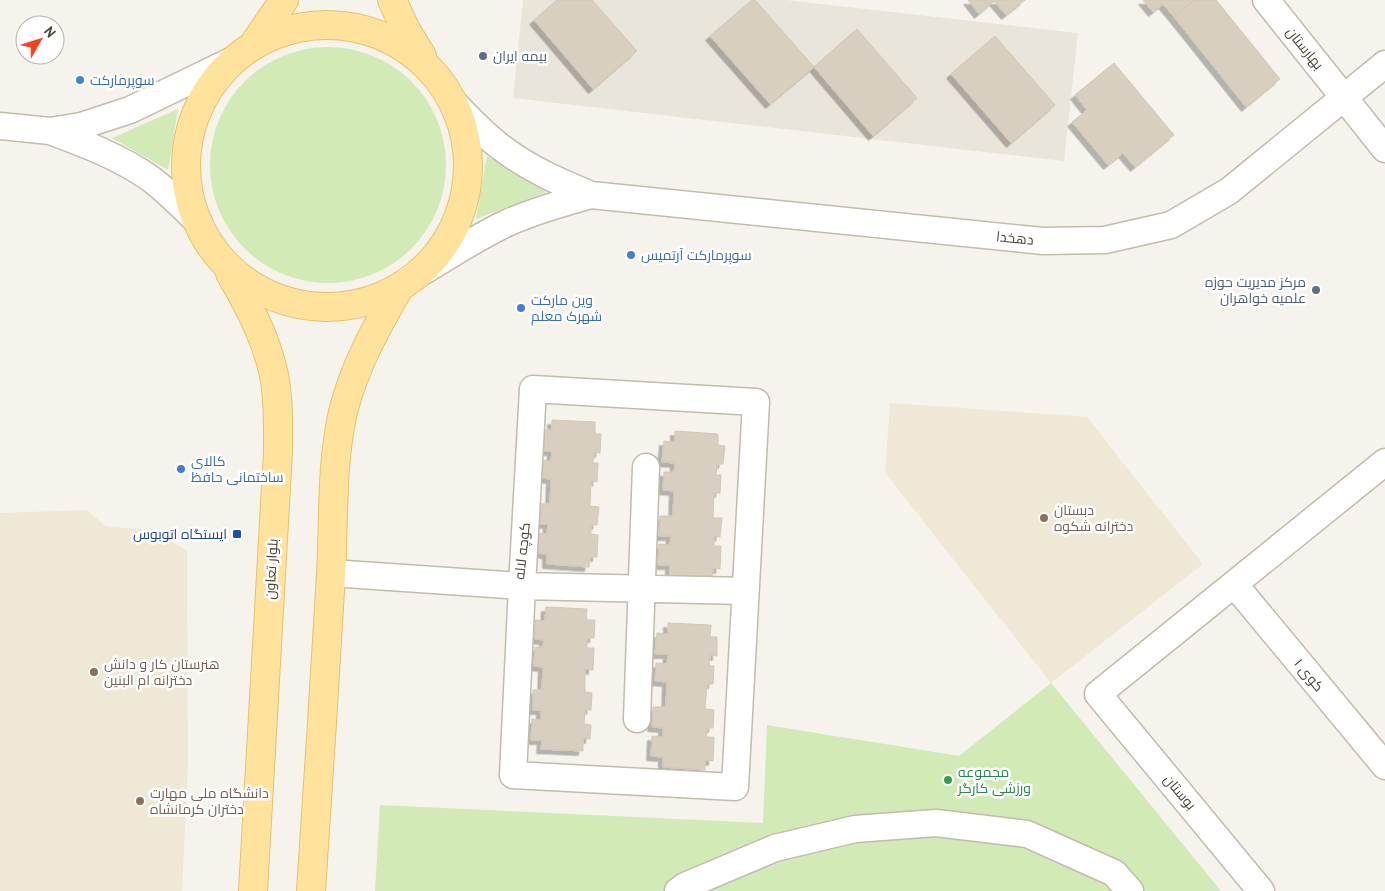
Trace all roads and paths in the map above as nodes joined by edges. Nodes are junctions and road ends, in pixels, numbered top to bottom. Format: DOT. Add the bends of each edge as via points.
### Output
graph roads {
  1 [pos="284,0"];
  2 [pos="392,0"];
  3 [pos="1266,0"];
  4 [pos="254,44"];
  5 [pos="231,62"];
  6 [pos="1385,64"];
  7 [pos="429,68"];
  8 [pos="1344,97"];
  9 [pos="454,103"];
  10 [pos="0,126"];
  11 [pos="50,131"];
  12 [pos="1385,149"];
  13 [pos="591,195"];
  14 [pos="199,223"];
  15 [pos="222,259"];
  16 [pos="409,280"];
  17 [pos="1385,462"];
  18 [pos="646,467"];
  19 [pos="332,573"];
  20 [pos="1234,584"];
  21 [pos="522,586"];
  22 [pos="642,588"];
  23 [pos="745,592"];
  24 [pos="637,719"];
  25 [pos="1385,766"];
  26 [pos="253,891"];
  27 [pos="311,891"];
  28 [pos="678,891"];
  29 [pos="1130,891"];
  30 [pos="1261,891"];
  1 -- 4 [label="main road"];
  2 -- 7 [label="main road"];
  3 -- 8 [label="street, بهارستان"];
  4 -- 5 [label="main road"];
  4 -- 7 [label="main road" via="288,29 307,25 345,25 373,32 399,44"];
  5 -- 11 [label="street" via="130,110 82,126"];
  5 -- 14 [label="main road" via="197,109 187,146 188,186"];
  6 -- 8 [label="street, دهخدا"];
  7 -- 9 [label="main road"];
  8 -- 12 [label="street, بهارستان"];
  8 -- 13 [label="street, دهخدا" via="1229,191 1171,225 1105,240 1043,241"];
  9 -- 13 [label="street" via="508,153 557,181"];
  9 -- 16 [label="main road" via="469,157 462,212 439,253"];
  10 -- 11 [label="street"];
  11 -- 14 [label="street" via="100,150 136,170 165,190"];
  13 -- 16 [label="street" via="506,224 475,239"];
  14 -- 15 [label="main road"];
  15 -- 16 [label="main road" via="259,290 321,307 353,305 384,295"];
  15 -- 26 [label="main road, بلوار تعاون" via="264,341 274,376 278,416"];
  16 -- 19 [label="main road" via="377,326 343,413 336,460"];
  17 -- 20 [label="street"];
  18 -- 22 [label="street"];
  19 -- 21 [label="street, کوچه لاله"];
  19 -- 27 [label="main road"];
  20 -- 25 [label="street, کوی ۱"];
  20 -- 30 [label="street, بوستان" via="1098,694"];
  21 -- 22 [label="street"];
  21 -- 23 [label="street" via="513,775 735,787"];
  21 -- 23 [label="street, کوچه لاله" via="533,389 756,402"];
  22 -- 23 [label="street"];
  22 -- 24 [label="street"];
  28 -- 29 [label="street" via="775,848 855,829 936,823 1027,834 1114,873"];
}
